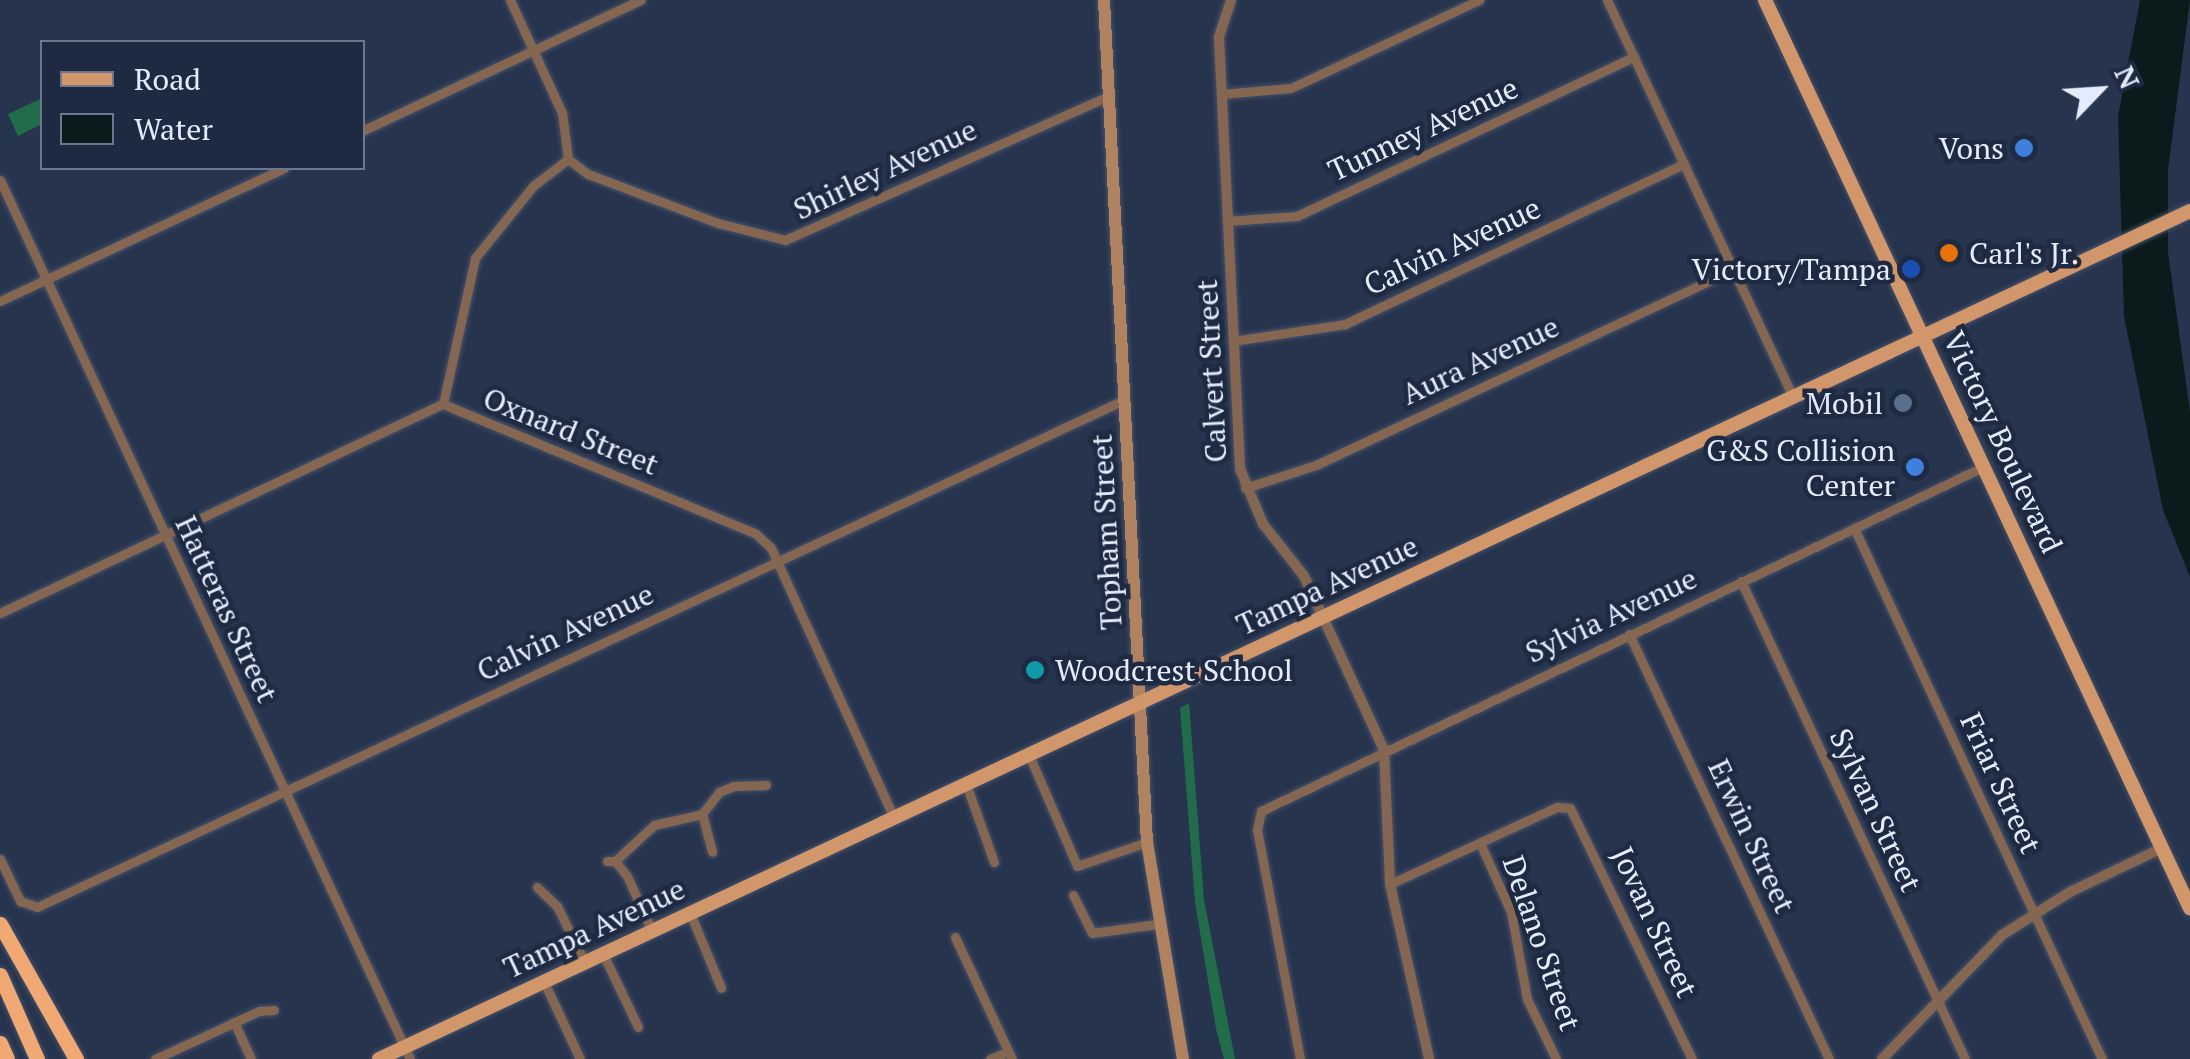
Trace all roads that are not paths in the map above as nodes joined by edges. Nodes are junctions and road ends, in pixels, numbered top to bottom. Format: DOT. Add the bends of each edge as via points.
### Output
graph roads {
  1 [pos="510,0"];
  2 [pos="641,0"];
  3 [pos="1104,0"];
  4 [pos="1230,0"];
  5 [pos="1479,0"];
  6 [pos="1608,0"];
  7 [pos="1765,0"];
  8 [pos="533,50"];
  9 [pos="1634,58"];
  10 [pos="1221,94"];
  11 [pos="1110,96"];
  12 [pos="365,130"];
  13 [pos="568,159"];
  14 [pos="1684,164"];
  15 [pos="280,170"];
  16 [pos="0,180"];
  17 [pos="2185,213"];
  18 [pos="1228,221"];
  19 [pos="1734,270"];
  20 [pos="45,278"];
  21 [pos="0,301"];
  22 [pos="1923,336"];
  23 [pos="1233,341"];
  24 [pos="1794,397"];
  25 [pos="1124,400"];
  26 [pos="443,404"];
  27 [pos="1983,467"];
  28 [pos="1245,488"];
  29 [pos="1854,528"];
  30 [pos="164,534"];
  31 [pos="776,559"];
  32 [pos="1742,582"];
  33 [pos="0,613"];
  34 [pos="1323,618"];
  35 [pos="1629,634"];
  36 [pos="1140,703"];
  37 [pos="1384,750"];
  38 [pos="1029,754"];
  39 [pos="966,784"];
  40 [pos="766,785"];
  41 [pos="284,792"];
  42 [pos="702,814"];
  43 [pos="894,818"];
  44 [pos="1147,842"];
  45 [pos="1480,843"];
  46 [pos="2162,848"];
  47 [pos="712,852"];
  48 [pos="0,859"];
  49 [pos="994,862"];
  50 [pos="1390,884"];
  51 [pos="536,888"];
  52 [pos="1073,895"];
  53 [pos="2190,908"];
  54 [pos="690,914"];
  55 [pos="2034,914"];
  56 [pos="0,924"];
  57 [pos="1157,924"];
  58 [pos="652,931"];
  59 [pos="955,937"];
  60 [pos="604,954"];
  61 [pos="585,962"];
  62 [pos="0,975"];
  63 [pos="544,982"];
  64 [pos="721,988"];
  65 [pos="1938,1001"];
  66 [pos="274,1010"];
  67 [pos="234,1022"];
  68 [pos="638,1027"];
  69 [pos="0,1042"];
  70 [pos="407,1053"];
  71 [pos="1010,1056"];
  72 [pos="994,1058"];
  73 [pos="8,1059"];
  74 [pos="37,1059"];
  75 [pos="76,1059"];
  76 [pos="155,1059"];
  77 [pos="251,1059"];
  78 [pos="379,1059"];
  79 [pos="580,1059"];
  80 [pos="1183,1059"];
  81 [pos="1300,1059"];
  82 [pos="1430,1059"];
  83 [pos="1556,1059"];
  84 [pos="1692,1059"];
  85 [pos="1829,1059"];
  86 [pos="1882,1059"];
  87 [pos="1965,1059"];
  88 [pos="2102,1059"];
  1 -- 8 [label="street"];
  2 -- 8 [label="street"];
  3 -- 11 [label="main road, Topham Street"];
  4 -- 10 [label="street, Calvert Street" via="1219,38"];
  5 -- 10 [label="street" via="1291,88"];
  6 -- 9 [label="street"];
  7 -- 22 [label="main road, Victory Boulevard"];
  8 -- 12 [label="street"];
  8 -- 13 [label="street" via="568,128"];
  9 -- 14 [label="street"];
  9 -- 18 [label="street, Tunney Avenue" via="1297,216"];
  10 -- 18 [label="street, Calvert Street"];
  11 -- 13 [label="street, Shirley Avenue" via="786,240 718,224 588,174"];
  11 -- 25 [label="main road, Topham Street"];
  13 -- 26 [label="street, Oxnard Street" via="533,186 475,258"];
  14 -- 19 [label="street"];
  14 -- 23 [label="street, Calvin Avenue" via="1345,324"];
  15 -- 20 [label="street"];
  16 -- 20 [label="street, Hatteras Street"];
  17 -- 22 [label="main road, Tampa Avenue"];
  18 -- 23 [label="street, Calvert Street"];
  19 -- 24 [label="street"];
  19 -- 28 [label="street, Aura Avenue" via="1316,465"];
  20 -- 21 [label="street"];
  20 -- 30 [label="street, Hatteras Street"];
  22 -- 24 [label="main road, Tampa Avenue"];
  22 -- 27 [label="main road, Victory Boulevard"];
  23 -- 28 [label="street, Calvert Street"];
  24 -- 34 [label="main road, Tampa Avenue"];
  25 -- 31 [label="street, Calvin Avenue"];
  25 -- 36 [label="main road, Topham Street"];
  26 -- 30 [label="street"];
  26 -- 31 [label="street, Oxnard Street" via="755,533"];
  27 -- 29 [label="street, Sylvia Avenue"];
  27 -- 46 [label="main road, Victory Boulevard"];
  28 -- 34 [label="street, Calvert Street" via="1300,569"];
  29 -- 32 [label="street, Sylvia Avenue"];
  29 -- 55 [label="street, Friar Street"];
  30 -- 33 [label="street"];
  30 -- 41 [label="street, Hatteras Street"];
  31 -- 41 [label="street, Calvin Avenue"];
  31 -- 43 [label="street, Oxnard Street"];
  32 -- 35 [label="street, Sylvia Avenue"];
  32 -- 65 [label="street, Sylvan Street"];
  34 -- 36 [label="main road, Tampa Avenue"];
  34 -- 37 [label="street, Calvert Street"];
  35 -- 37 [label="street, Sylvia Avenue"];
  35 -- 85 [label="street, Erwin Street"];
  36 -- 38 [label="main road, Tampa Avenue"];
  36 -- 44 [label="main road, Topham Street"];
  37 -- 50 [label="street, Calvert Street"];
  37 -- 81 [label="street, Sylvia Avenue" via="1261,810 1258,830"];
  38 -- 39 [label="main road, Tampa Avenue"];
  38 -- 44 [label="street" via="1076,866"];
  39 -- 43 [label="main road, Tampa Avenue"];
  39 -- 49 [label="street"];
  40 -- 42 [label="street" via="719,792"];
  41 -- 48 [label="street, Calvin Avenue" via="27,908"];
  41 -- 70 [label="street, Hatteras Street"];
  42 -- 47 [label="street"];
  42 -- 58 [label="street" via="654,825 611,861"];
  43 -- 54 [label="main road, Tampa Avenue"];
  44 -- 57 [label="main road, Topham Street"];
  45 -- 50 [label="street"];
  45 -- 83 [label="street, Delano Street" via="1511,912 1528,999"];
  45 -- 84 [label="street, Jovan Street" via="1557,807 1570,808"];
  46 -- 53 [label="main road, Victory Boulevard"];
  46 -- 55 [label="street"];
  50 -- 82 [label="street, Calvert Street"];
  51 -- 61 [label="street" via="558,906"];
  52 -- 57 [label="street" via="1092,933"];
  54 -- 58 [label="main road, Tampa Avenue"];
  54 -- 64 [label="street"];
  55 -- 65 [label="street" via="2002,935"];
  55 -- 88 [label="street, Friar Street"];
  56 -- 75 [label="highway"];
  57 -- 80 [label="main road, Topham Street"];
  58 -- 60 [label="main road, Tampa Avenue"];
  59 -- 71 [label="street"];
  60 -- 61 [label="main road, Tampa Avenue"];
  60 -- 68 [label="street"];
  61 -- 63 [label="main road, Tampa Avenue"];
  62 -- 74 [label="highway"];
  63 -- 70 [label="main road, Tampa Avenue"];
  63 -- 79 [label="street"];
  65 -- 86 [label="street"];
  65 -- 87 [label="street, Sylvan Street"];
  66 -- 67 [label="street"];
  67 -- 76 [label="street"];
  67 -- 77 [label="street"];
  69 -- 73 [label="highway"];
  70 -- 78 [label="main road, Tampa Avenue"];
  71 -- 72 [label="street"];
}
